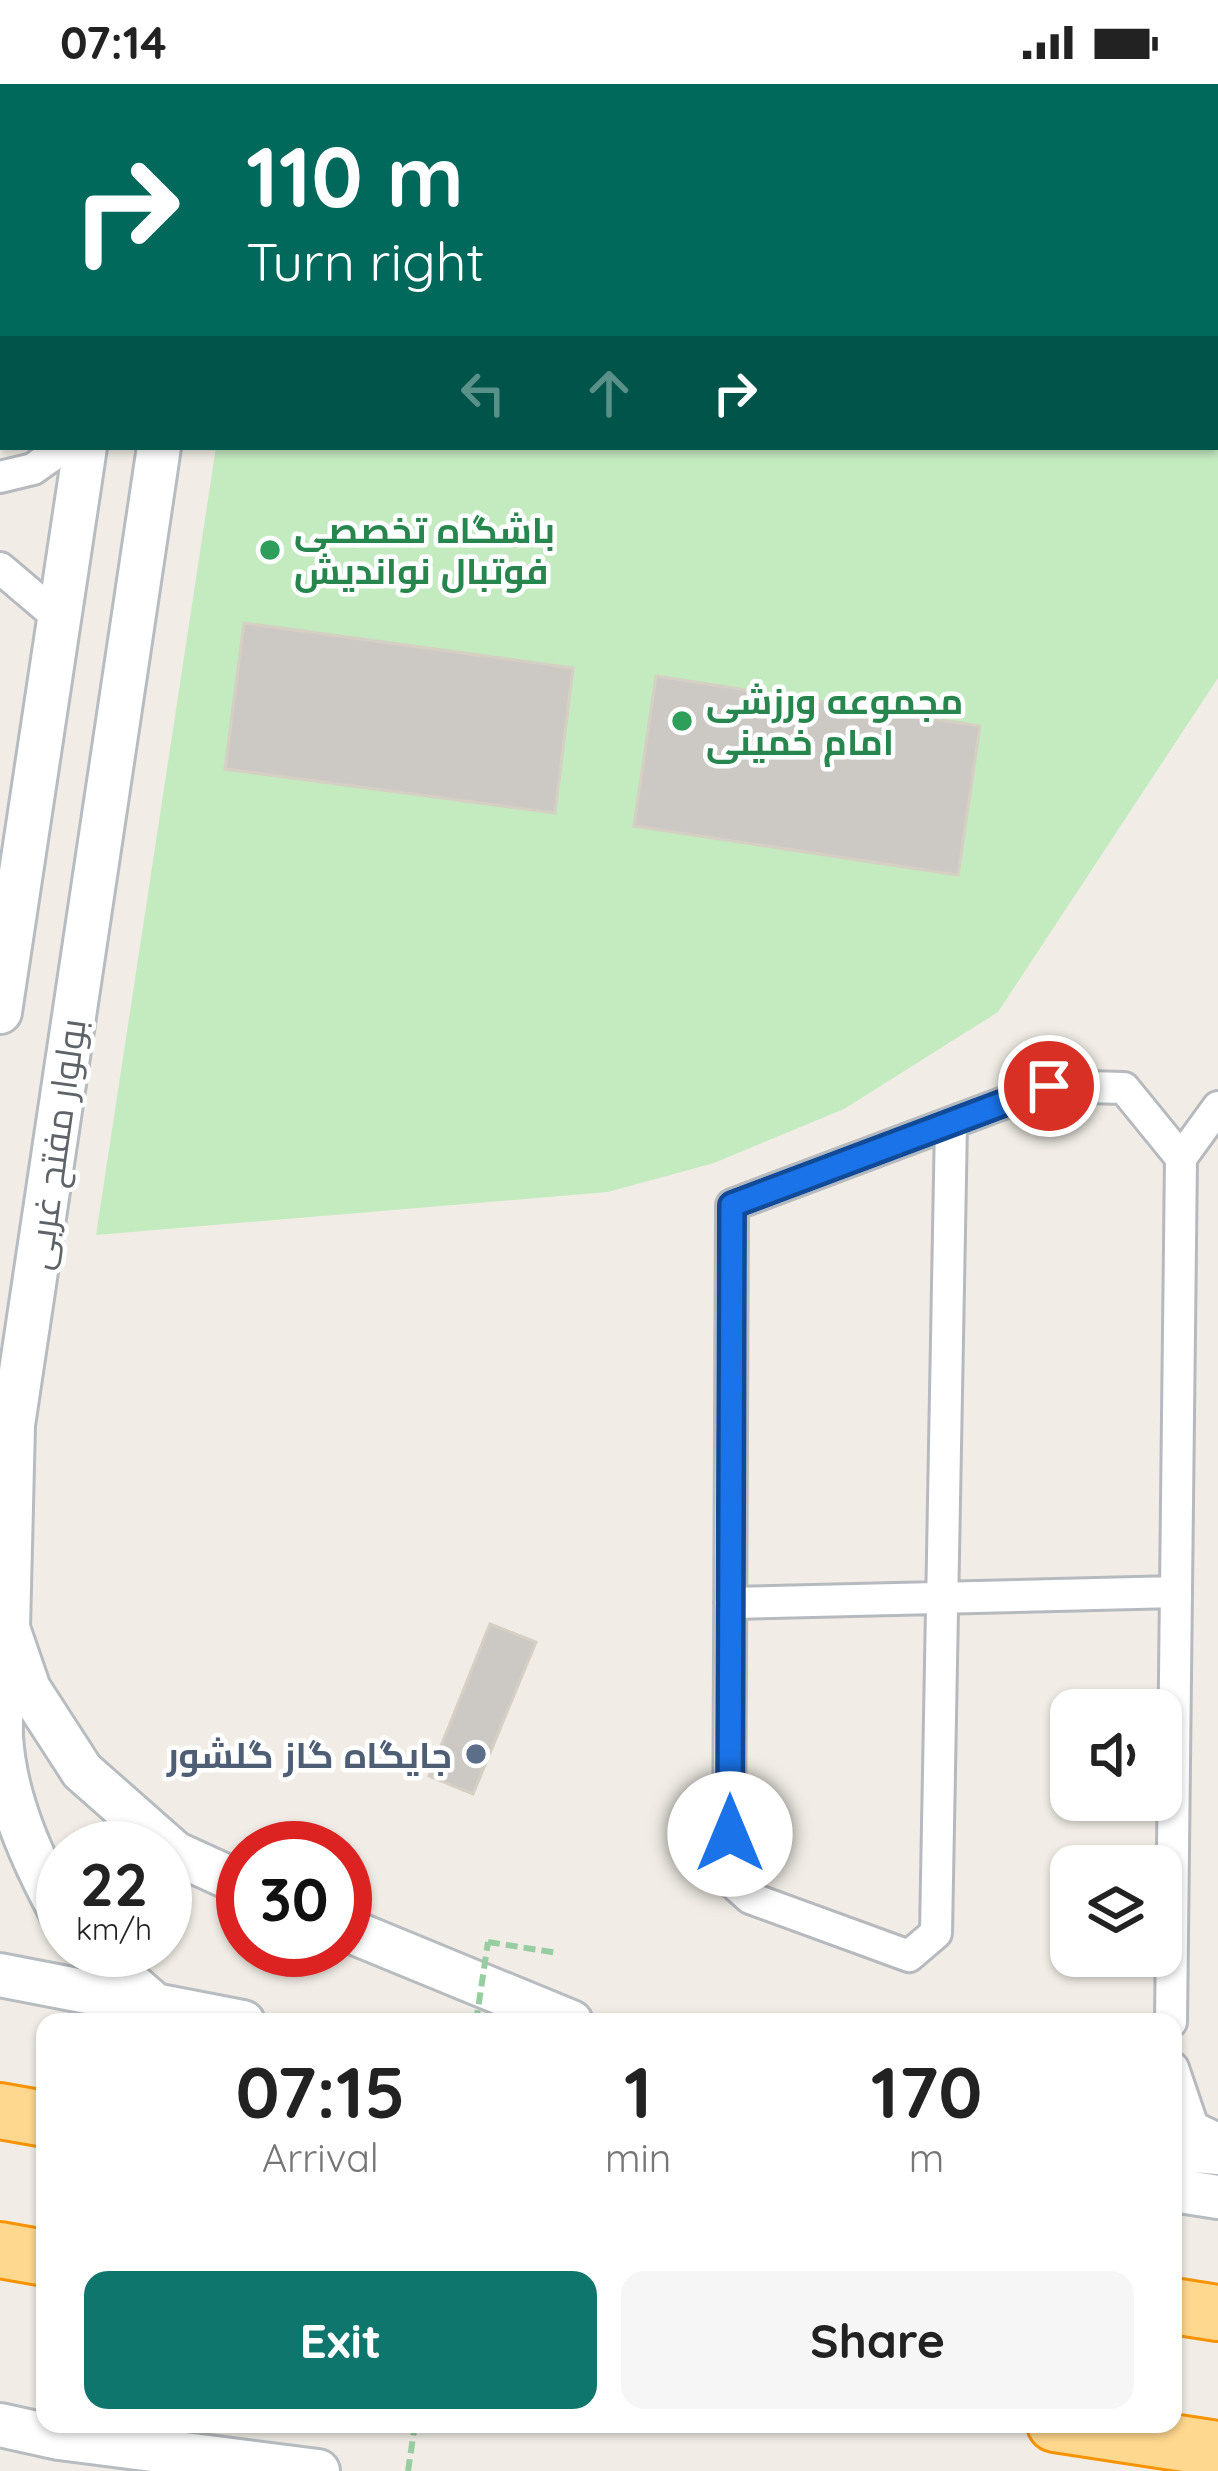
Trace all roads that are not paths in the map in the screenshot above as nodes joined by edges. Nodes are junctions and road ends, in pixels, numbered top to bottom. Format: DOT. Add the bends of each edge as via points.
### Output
graph roads {
  1 [pos="60,450"];
  2 [pos="85,450"];
  3 [pos="159,450"];
  4 [pos="0,477"];
  5 [pos="0,568"];
  6 [pos="59,618"];
  7 [pos="1,1000"];
  8 [pos="1218,1107"];
  9 [pos="951,1123"];
  10 [pos="1181,1158"];
  11 [pos="1176,1592"];
  12 [pos="943,1598"];
  13 [pos="730,1603"];
  14 [pos="8,1628"];
  15 [pos="0,1670"];
  16 [pos="36,1860"];
  17 [pos="216,1872"];
  18 [pos="372,1940"];
  19 [pos="0,1975"];
  20 [pos="123,1977"];
  21 [pos="156,2006"];
  22 [pos="194,2013"];
  23 [pos="549,2013"];
  24 [pos="1171,2013"];
  25 [pos="1182,2095"];
  26 [pos="0,2111"];
  27 [pos="36,2118"];
  28 [pos="1218,2140"];
  29 [pos="1182,2150"];
  30 [pos="1218,2153"];
  31 [pos="1182,2191"];
  32 [pos="1218,2197"];
  33 [pos="0,2250"];
  34 [pos="36,2256"];
  35 [pos="1182,2307"];
  36 [pos="1218,2313"];
  37 [pos="0,2425"];
  38 [pos="36,2433"];
  39 [pos="36,2433"];
  40 [pos="1114,2433"];
  41 [pos="59,2438"];
  42 [pos="1218,2449"];
  43 [pos="0,2456"];
  44 [pos="318,2471"];
  1 -- 4 [label="street" via="34,469"];
  2 -- 6 [label="main road, بولوار مفتح غربی"];
  3 -- 14 [label="main road, بولوار مفتح غربی" via="13,1425"];
  5 -- 6 [label="street"];
  6 -- 7 [label="main road, بولوار مفتح غربی"];
  8 -- 10 [label="street"];
  9 -- 10 [label="street" via="1049,1086 1124,1088"];
  9 -- 12 [label="street"];
  9 -- 13 [label="street" via="732,1205"];
  10 -- 11 [label="street"];
  11 -- 12 [label="street"];
  11 -- 24 [label="street"];
  12 -- 13 [label="street"];
  12 -- 13 [label="street" via="936,1934 909,1955 750,1898 730,1880"];
  14 -- 15 [label="main road"];
  14 -- 16 [label="main road" via="0,1732"];
  14 -- 17 [label="main road, بولوار مفتح غربی" via="29,1689 82,1772 175,1853"];
  18 -- 23 [label="main road"];
  19 -- 21 [label="main road"];
  20 -- 21 [label="main road"];
  21 -- 22 [label="main road"];
  25 -- 28 [label="street" via="1193,2128"];
  26 -- 27 [label="highway"];
  29 -- 30 [label="main road"];
  31 -- 32 [label="main road"];
  33 -- 34 [label="highway"];
  35 -- 36 [label="highway"];
  37 -- 38 [label="main road"];
  39 -- 41 [label="main road"];
  40 -- 42 [label="highway"];
  41 -- 43 [label="main road"];
  41 -- 44 [label="main road"];
}
